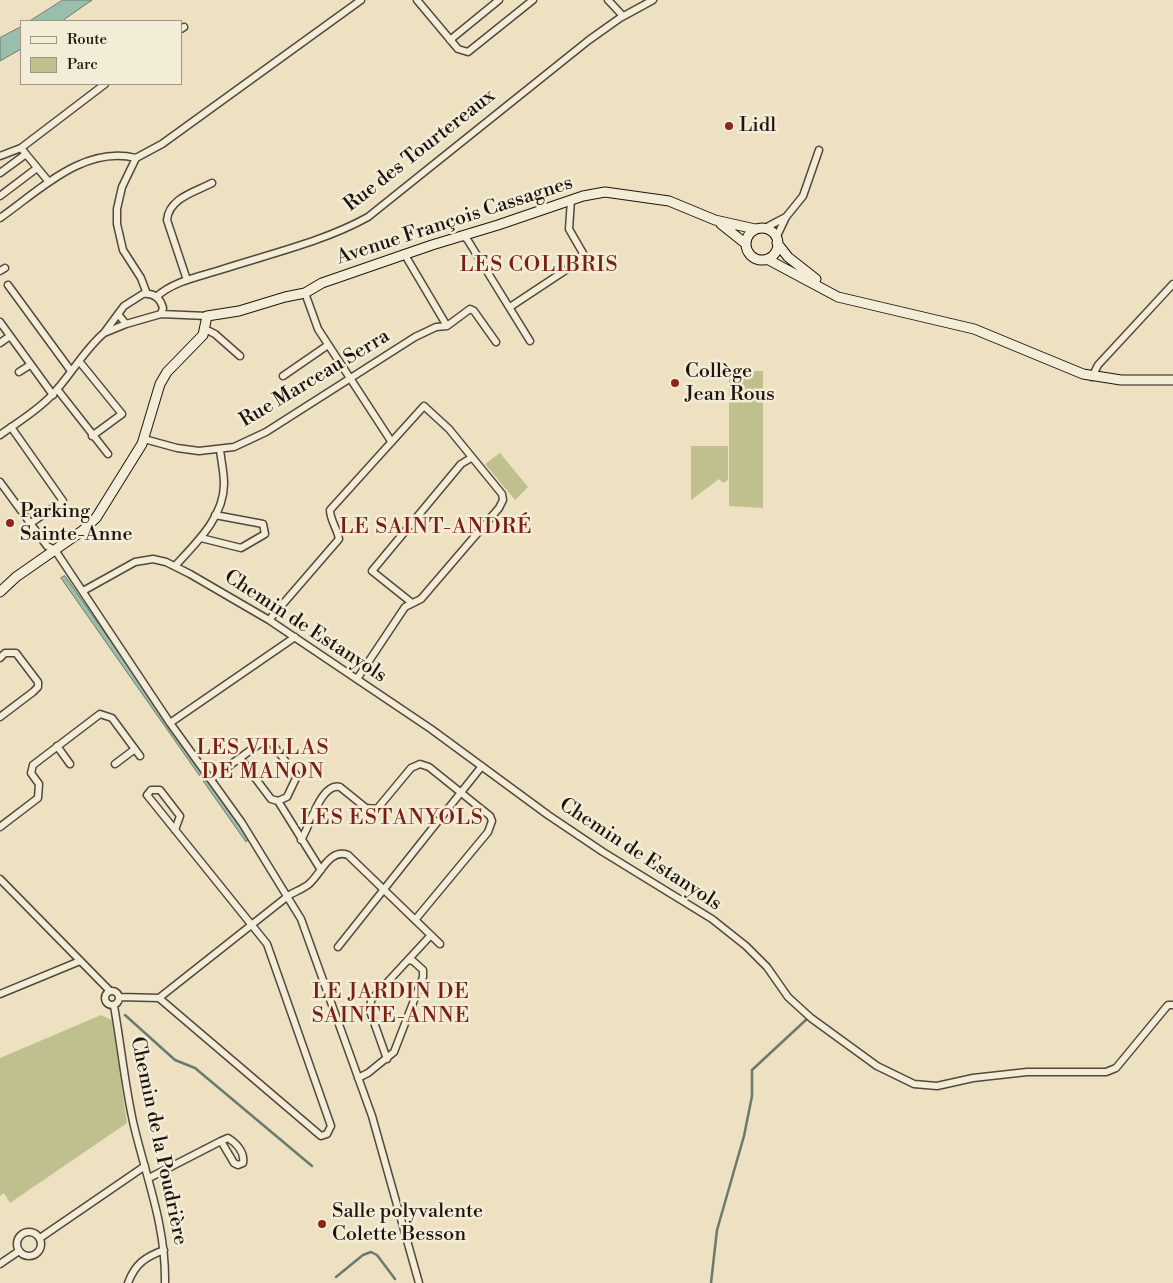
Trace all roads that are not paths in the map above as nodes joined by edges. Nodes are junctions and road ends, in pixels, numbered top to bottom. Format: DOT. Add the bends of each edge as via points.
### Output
graph roads {
  1 [pos="360,0"];
  2 [pos="417,0"];
  3 [pos="499,0"];
  4 [pos="533,0"];
  5 [pos="608,0"];
  6 [pos="653,0"];
  7 [pos="623,16"];
  8 [pos="450,40"];
  9 [pos="104,85"];
  10 [pos="21,148"];
  11 [pos="819,150"];
  12 [pos="26,154"];
  13 [pos="0,156"];
  14 [pos="136,158"];
  15 [pos="37,168"];
  16 [pos="0,173"];
  17 [pos="49,182"];
  18 [pos="212,183"];
  19 [pos="0,196"];
  20 [pos="571,200"];
  21 [pos="786,217"];
  22 [pos="0,218"];
  23 [pos="715,220"];
  24 [pos="765,228"];
  25 [pos="755,229"];
  26 [pos="462,236"];
  27 [pos="777,240"];
  28 [pos="746,244"];
  29 [pos="404,256"];
  30 [pos="767,258"];
  31 [pos="188,280"];
  32 [pos="1173,284"];
  33 [pos="8,285"];
  34 [pos="305,293"];
  35 [pos="147,294"];
  36 [pos="156,297"];
  37 [pos="862,304"];
  38 [pos="510,307"];
  39 [pos="118,314"];
  40 [pos="162,314"];
  41 [pos="208,316"];
  42 [pos="0,322"];
  43 [pos="126,324"];
  44 [pos="447,326"];
  45 [pos="205,329"];
  46 [pos="104,332"];
  47 [pos="10,336"];
  48 [pos="530,341"];
  49 [pos="496,342"];
  50 [pos="0,343"];
  51 [pos="328,345"];
  52 [pos="240,356"];
  53 [pos="79,361"];
  54 [pos="30,365"];
  55 [pos="71,371"];
  56 [pos="19,372"];
  57 [pos="283,376"];
  58 [pos="1092,376"];
  59 [pos="350,378"];
  60 [pos="1173,380"];
  61 [pos="55,392"];
  62 [pos="11,427"];
  63 [pos="0,434"];
  64 [pos="92,436"];
  65 [pos="144,439"];
  66 [pos="391,441"];
  67 [pos="220,448"];
  68 [pos="108,454"];
  69 [pos="471,458"];
  70 [pos="0,482"];
  71 [pos="216,515"];
  72 [pos="31,523"];
  73 [pos="201,538"];
  74 [pos="55,550"];
  75 [pos="175,566"];
  76 [pos="0,592"];
  77 [pos="83,592"];
  78 [pos="412,603"];
  79 [pos="269,620"];
  80 [pos="295,637"];
  81 [pos="0,658"];
  82 [pos="356,679"];
  83 [pos="0,718"];
  84 [pos="170,723"];
  85 [pos="57,746"];
  86 [pos="135,749"];
  87 [pos="140,756"];
  88 [pos="240,758"];
  89 [pos="70,764"];
  90 [pos="115,764"];
  91 [pos="482,766"];
  92 [pos="211,779"];
  93 [pos="460,792"];
  94 [pos="278,801"];
  95 [pos="0,827"];
  96 [pos="175,830"];
  97 [pos="301,840"];
  98 [pos="321,870"];
  99 [pos="1,882"];
  100 [pos="383,889"];
  101 [pos="288,896"];
  102 [pos="415,920"];
  103 [pos="253,925"];
  104 [pos="431,935"];
  105 [pos="440,944"];
  106 [pos="338,947"];
  107 [pos="408,960"];
  108 [pos="80,961"];
  109 [pos="0,990"];
  110 [pos="11,990"];
  111 [pos="110,991"];
  112 [pos="0,994"];
  113 [pos="120,998"];
  114 [pos="159,998"];
  115 [pos="1173,1005"];
  116 [pos="114,1006"];
  117 [pos="387,1059"];
  118 [pos="358,1078"];
  119 [pos="220,1141"];
  120 [pos="145,1166"];
  121 [pos="149,1178"];
  122 [pos="40,1238"];
  123 [pos="164,1250"];
  124 [pos="18,1251"];
  125 [pos="0,1264"];
  126 [pos="128,1283"];
  127 [pos="165,1283"];
  128 [pos="419,1283"];
  1 -- 14 [label="street" via="162,144"];
  2 -- 8 [label="street"];
  3 -- 8 [label="street"];
  4 -- 8 [label="street" via="468,52 458,49"];
  5 -- 7 [label="street"];
  6 -- 7 [label="street, Rue des Tourtereaux"];
  7 -- 31 [label="street, Rue des Tourtereaux" via="577,49 368,217 295,246"];
  9 -- 10 [label="street"];
  10 -- 12 [label="street"];
  10 -- 13 [label="street"];
  11 -- 21 [label="street" via="802,196"];
  12 -- 15 [label="street"];
  12 -- 16 [label="street"];
  14 -- 17 [label="street" via="120,154 99,158 78,164"];
  14 -- 35 [label="street" via="122,187 117,224 123,250"];
  15 -- 17 [label="street"];
  15 -- 19 [label="street"];
  17 -- 22 [label="street"];
  18 -- 31 [label="street" via="175,202 168,212 167,220"];
  20 -- 23 [label="main road, Avenue François Cassagnes" via="605,192 652,197 684,206"];
  20 -- 26 [label="main road, Avenue François Cassagnes"];
  20 -- 38 [label="street" via="569,229 584,255"];
  21 -- 24 [label="street"];
  21 -- 27 [label="street"];
  23 -- 25 [label="main road, Avenue François Cassagnes"];
  23 -- 28 [label="main road, Avenue François Cassagnes"];
  24 -- 25 [label="main road"];
  24 -- 27 [label="main road" via="774,233"];
  25 -- 28 [label="main road"];
  26 -- 29 [label="main road, Avenue François Cassagnes"];
  26 -- 38 [label="street"];
  27 -- 30 [label="main road" via="775,252"];
  27 -- 37 [label="main road" via="788,257 812,277"];
  28 -- 30 [label="main road" via="750,255"];
  29 -- 34 [label="main road, Avenue François Cassagnes"];
  29 -- 44 [label="street"];
  30 -- 37 [label="main road" via="838,297"];
  31 -- 36 [label="street, Rue des Tourtereaux"];
  32 -- 58 [label="street" via="1098,365"];
  33 -- 55 [label="street"];
  34 -- 41 [label="main road, Avenue François Cassagnes"];
  34 -- 51 [label="street" via="318,329"];
  35 -- 36 [label="street"];
  35 -- 39 [label="street" via="124,306"];
  36 -- 40 [label="street" via="163,308"];
  37 -- 58 [label="main road" via="974,329"];
  38 -- 48 [label="street"];
  39 -- 43 [label="street"];
  39 -- 46 [label="street"];
  40 -- 41 [label="street"];
  40 -- 43 [label="street"];
  41 -- 45 [label="main road"];
  42 -- 47 [label="street"];
  43 -- 46 [label="street"];
  44 -- 49 [label="street" via="470,309 474,310"];
  44 -- 59 [label="street, Rue Marceau Serra" via="436,326 415,337"];
  45 -- 52 [label="street"];
  45 -- 65 [label="main road" via="163,378"];
  46 -- 53 [label="street"];
  47 -- 50 [label="street"];
  47 -- 54 [label="street"];
  51 -- 57 [label="street"];
  51 -- 59 [label="street"];
  53 -- 55 [label="street"];
  53 -- 64 [label="street" via="122,414"];
  54 -- 56 [label="street"];
  54 -- 61 [label="street"];
  55 -- 61 [label="street"];
  58 -- 60 [label="main road" via="1121,380"];
  59 -- 66 [label="street"];
  59 -- 67 [label="street, Rue Marceau Serra" via="266,432 234,446"];
  61 -- 62 [label="street"];
  61 -- 64 [label="street"];
  62 -- 63 [label="street"];
  62 -- 72 [label="street" via="63,501"];
  64 -- 68 [label="street"];
  65 -- 67 [label="street, Rue Marceau Serra" via="199,451"];
  65 -- 74 [label="main road" via="96,518"];
  66 -- 69 [label="street" via="424,406 449,429"];
  66 -- 79 [label="street" via="330,510 339,539"];
  67 -- 71 [label="street" via="224,485"];
  69 -- 78 [label="street" via="502,494 503,501 421,600"];
  69 -- 78 [label="street" via="461,464 372,571"];
  70 -- 72 [label="street"];
  71 -- 73 [label="street"];
  71 -- 73 [label="street" via="263,524 265,534 241,548"];
  72 -- 74 [label="street" via="48,546"];
  73 -- 75 [label="street"];
  74 -- 76 [label="main road"];
  74 -- 77 [label="street"];
  75 -- 77 [label="street, Chemin de Estanyols" via="153,558 135,562"];
  75 -- 79 [label="street, Chemin de Estanyols"];
  77 -- 84 [label="street"];
  78 -- 82 [label="street" via="405,607"];
  79 -- 80 [label="street, Chemin de Estanyols"];
  80 -- 82 [label="street, Chemin de Estanyols"];
  80 -- 84 [label="street"];
  81 -- 83 [label="street" via="5,653 16,653 38,682 34,692"];
  82 -- 91 [label="street, Chemin de Estanyols"];
  84 -- 92 [label="street"];
  85 -- 86 [label="street" via="100,714 112,718"];
  85 -- 89 [label="street"];
  85 -- 95 [label="street" via="32,768 31,773 39,784 38,798"];
  86 -- 87 [label="street"];
  86 -- 90 [label="street"];
  88 -- 92 [label="street"];
  88 -- 94 [label="street" via="271,799"];
  88 -- 94 [label="street" via="270,741 296,776 287,797"];
  91 -- 93 [label="street"];
  91 -- 115 [label="street, Chemin de Estanyols" via="603,852 712,919 746,946 767,967 788,997 811,1018 877,1066 914,1084 937,1086 1027,1072 1106,1072 1116,1068 1168,1005"];
  92 -- 101 [label="street"];
  93 -- 97 [label="street" via="429,767 420,764 411,768 377,809 366,808 334,786 323,794"];
  93 -- 100 [label="street"];
  93 -- 102 [label="street" via="490,816 491,828"];
  94 -- 97 [label="street"];
  96 -- 96 [label="street" via="180,816 178,811 160,790 151,790 147,795"];
  96 -- 103 [label="street"];
  97 -- 98 [label="street"];
  98 -- 100 [label="street" via="332,856 343,853"];
  98 -- 101 [label="street" via="309,884"];
  99 -- 108 [label="street"];
  100 -- 102 [label="street"];
  100 -- 106 [label="street"];
  101 -- 103 [label="street"];
  101 -- 118 [label="street" via="311,942"];
  102 -- 104 [label="street"];
  103 -- 114 [label="street"];
  103 -- 114 [label="street" via="268,944 331,1126 327,1134 321,1136"];
  104 -- 105 [label="street"];
  104 -- 107 [label="street"];
  107 -- 117 [label="street" via="371,1000 370,1011"];
  107 -- 117 [label="street" via="413,960 424,970 423,977 394,1052"];
  108 -- 110 [label="street"];
  108 -- 111 [label="street"];
  109 -- 110 [label="street"];
  110 -- 112 [label="street"];
  111 -- 113 [label="street" via="118,993"];
  111 -- 116 [label="street" via="105,1000"];
  113 -- 114 [label="street"];
  113 -- 116 [label="street"];
  116 -- 120 [label="street, Chemin de la Poudrière" via="134,1124"];
  117 -- 118 [label="street"];
  118 -- 128 [label="street" via="372,1116"];
  119 -- 121 [label="street"];
  120 -- 121 [label="street, Chemin de la Poudrière"];
  120 -- 122 [label="street"];
  121 -- 123 [label="street, Chemin de la Poudrière"];
  122 -- 124 [label="street" via="41,1246 34,1256 25,1256"];
  122 -- 124 [label="street" via="30,1232 22,1234 16,1244"];
  123 -- 126 [label="street" via="150,1255 133,1268"];
  123 -- 127 [label="street, Chemin de la Poudrière"];
  124 -- 125 [label="street"];
}
